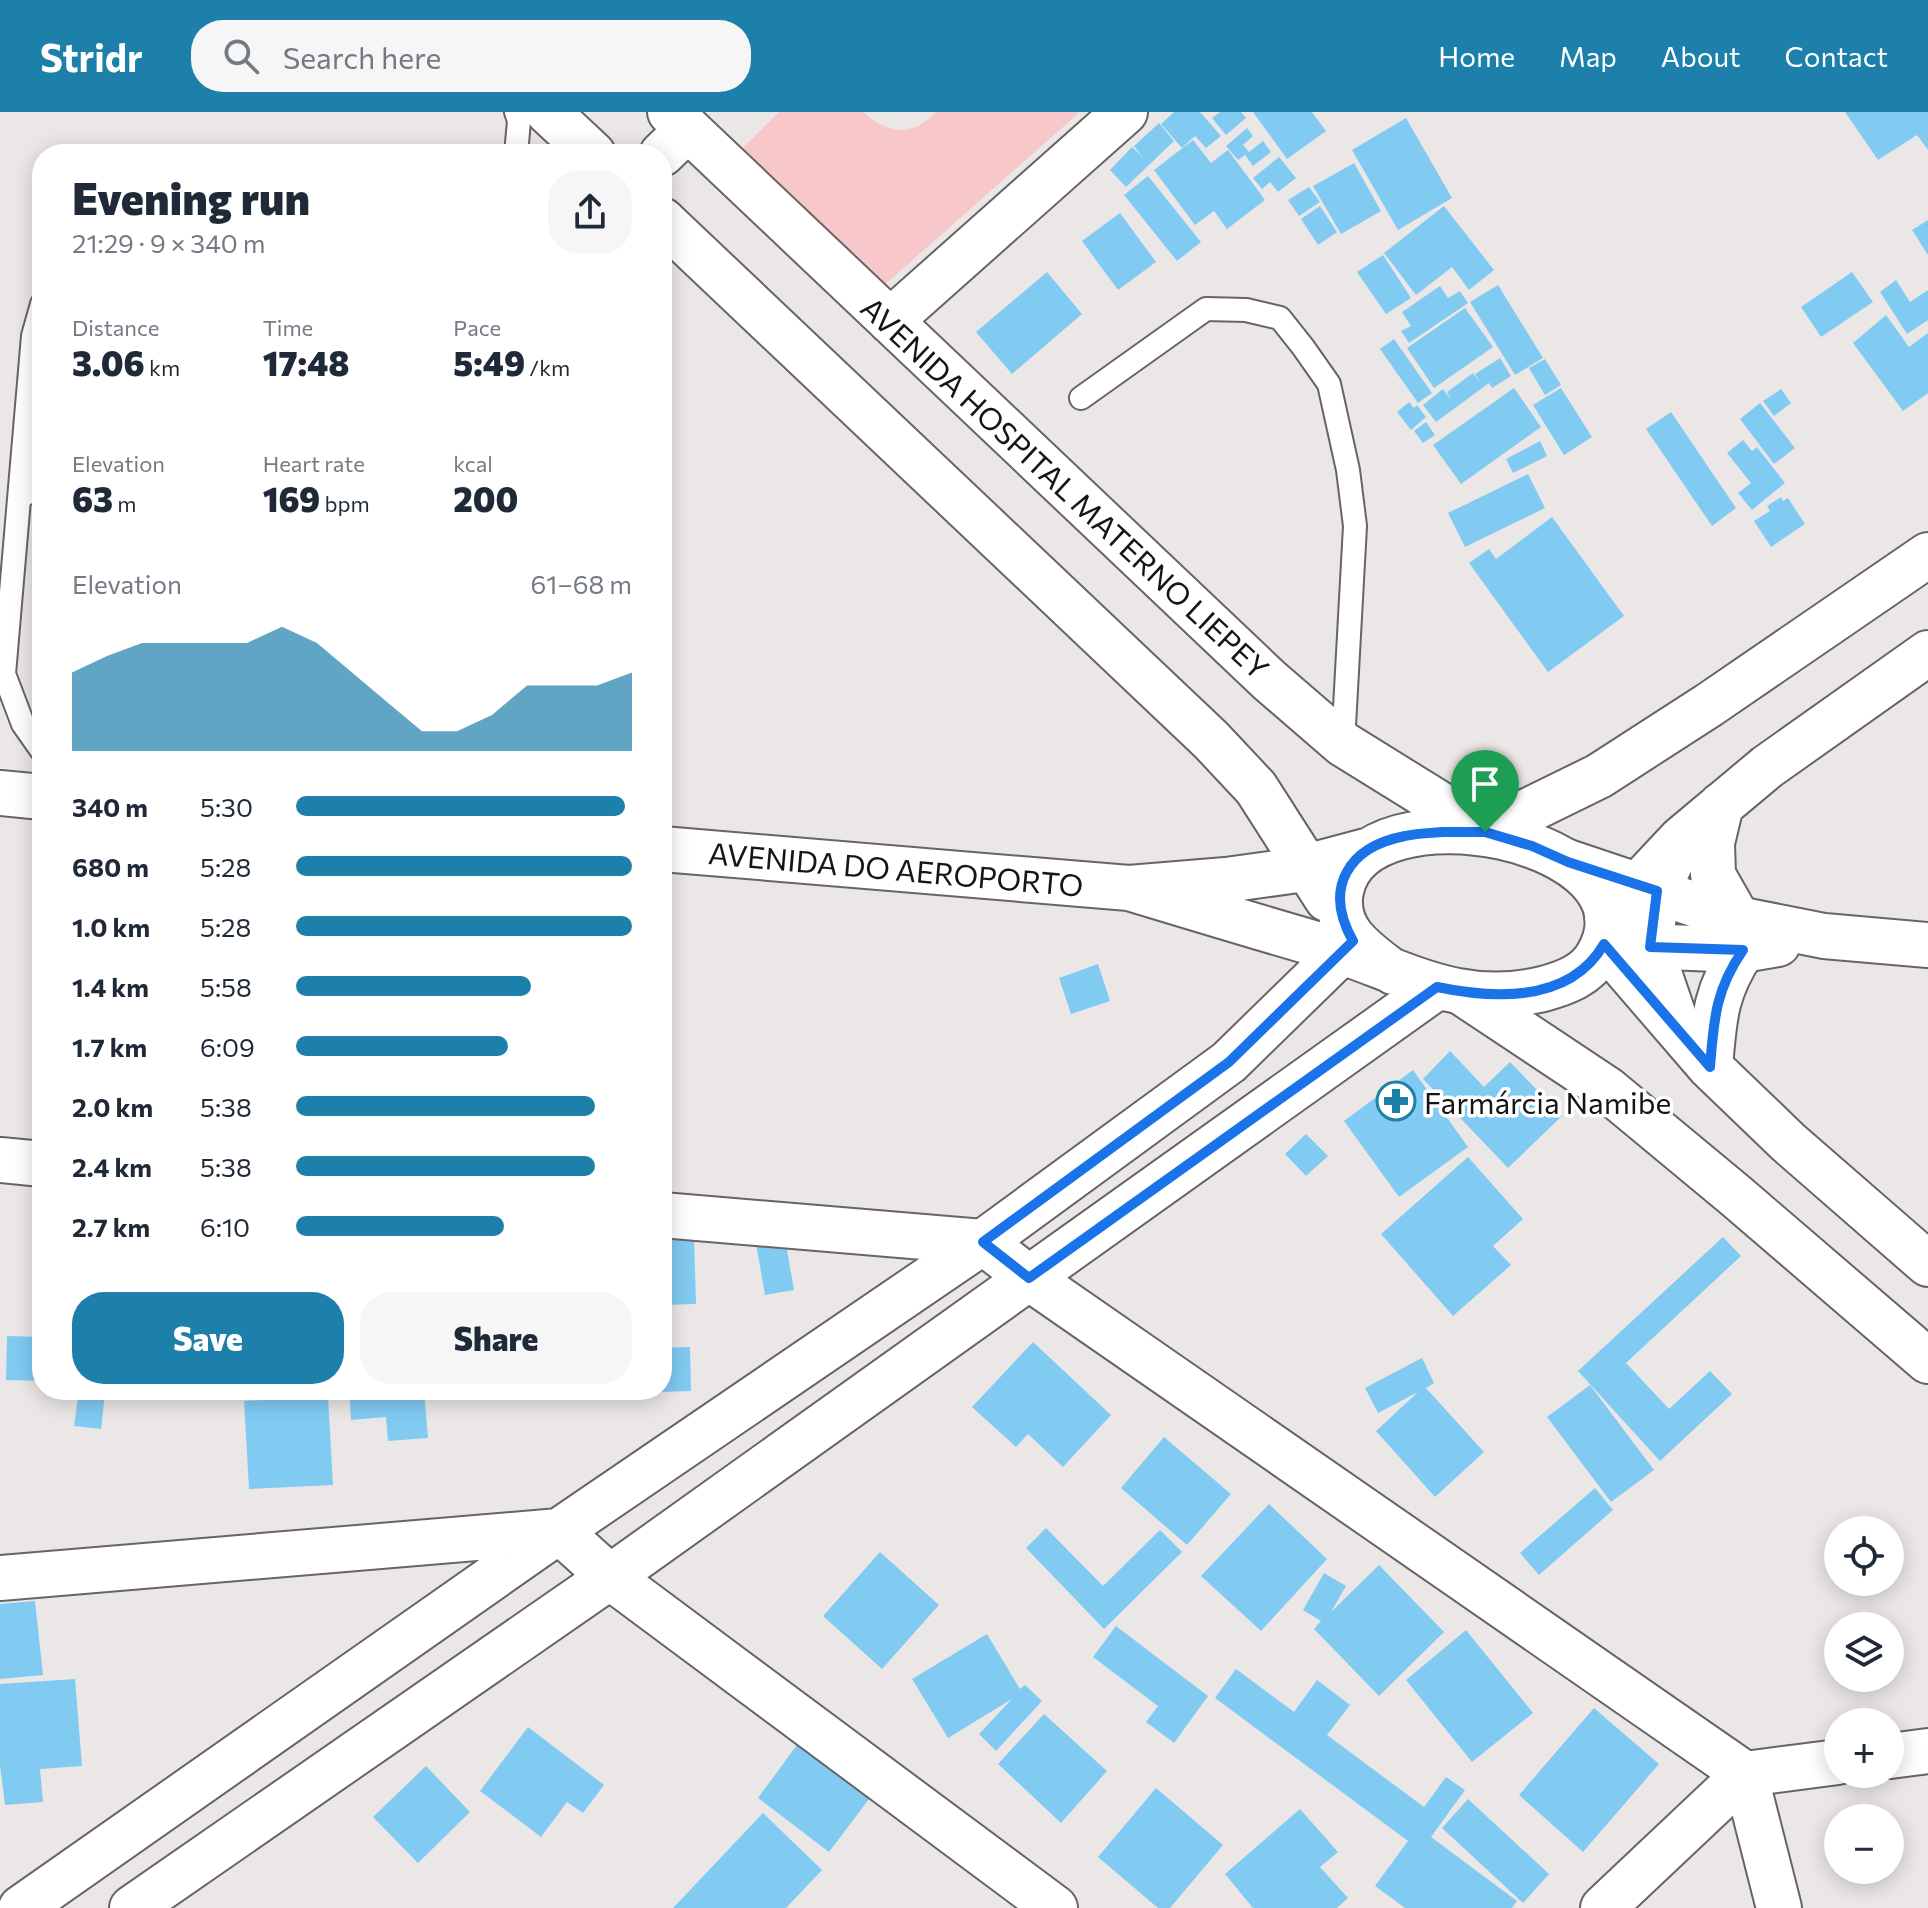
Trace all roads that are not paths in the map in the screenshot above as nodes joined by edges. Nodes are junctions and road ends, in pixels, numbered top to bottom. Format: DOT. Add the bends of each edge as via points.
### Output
graph roads {
  1 [pos="516,112"];
  2 [pos="548,112"];
  3 [pos="1125,112"];
  4 [pos="681,127"];
  5 [pos="517,144"];
  6 [pos="582,144"];
  7 [pos="672,229"];
  8 [pos="890,321"];
  9 [pos="32,348"];
  10 [pos="1081,398"];
  11 [pos="32,489"];
  12 [pos="20,498"];
  13 [pos="1928,555"];
  14 [pos="1928,653"];
  15 [pos="2,678"];
  16 [pos="32,737"];
  17 [pos="1343,744"];
  18 [pos="0,793"];
  19 [pos="32,796"];
  20 [pos="1721,805"];
  21 [pos="1485,832"];
  22 [pos="672,850"];
  23 [pos="1366,851"];
  24 [pos="1568,862"];
  25 [pos="1306,867"];
  26 [pos="1129,888"];
  27 [pos="1648,888"];
  28 [pos="1606,931"];
  29 [pos="1740,934"];
  30 [pos="1345,938"];
  31 [pos="1928,945"];
  32 [pos="1650,947"];
  33 [pos="1449,989"];
  34 [pos="1678,1028"];
  35 [pos="1710,1067"];
  36 [pos="0,1160"];
  37 [pos="32,1163"];
  38 [pos="672,1216"];
  39 [pos="983,1242"];
  40 [pos="1928,1264"];
  41 [pos="1029,1278"];
  42 [pos="1928,1361"];
  43 [pos="559,1531"];
  44 [pos="610,1577"];
  45 [pos="0,1578"];
  46 [pos="1928,1751"];
  47 [pos="1904,1754"];
  48 [pos="1824,1764"];
  49 [pos="1745,1774"];
  50 [pos="1045,1905"];
  51 [pos="21,1908"];
  52 [pos="132,1908"];
  53 [pos="1603,1908"];
  54 [pos="1779,1908"];
  1 -- 5 [label="lane"];
  2 -- 6 [label="street"];
  3 -- 8 [label="street"];
  4 -- 8 [label="street, AVENIDA HOSPITAL MATERNO LIEPEY"];
  7 -- 25 [label="street" via="1211,740 1256,788"];
  8 -- 17 [label="street, AVENIDA HOSPITAL MATERNO LIEPEY"];
  9 -- 12 [label="lane"];
  10 -- 17 [label="lane" via="1206,309 1280,318 1303,347 1329,384 1355,526"];
  11 -- 12 [label="lane"];
  12 -- 15 [label="lane"];
  13 -- 21 [label="street" via="1599,776"];
  14 -- 20 [label="street"];
  15 -- 16 [label="lane"];
  17 -- 21 [label="street, AVENIDA HOSPITAL MATERNO LIEPEY"];
  18 -- 19 [label="street"];
  20 -- 27 [label="street" via="1681,839"];
  20 -- 29 [label="street" via="1712,843 1713,875"];
  21 -- 23 [label="street" via="1406,835"];
  21 -- 24 [label="street"];
  22 -- 26 [label="street, AVENIDA DO AEROPORTO"];
  23 -- 25 [label="street"];
  23 -- 30 [label="street" via="1343,880 1339,902"];
  24 -- 27 [label="street"];
  24 -- 28 [label="street" via="1598,888 1606,906"];
  25 -- 26 [label="street"];
  25 -- 30 [label="street"];
  26 -- 30 [label="street"];
  27 -- 28 [label="street"];
  27 -- 29 [label="street"];
  27 -- 32 [label="street"];
  28 -- 32 [label="street"];
  28 -- 33 [label="street" via="1593,963 1555,986 1494,995"];
  28 -- 34 [label="street"];
  29 -- 31 [label="street"];
  29 -- 32 [label="street"];
  29 -- 35 [label="street" via="1715,1008"];
  30 -- 33 [label="street" via="1393,972"];
  30 -- 39 [label="street" via="1229,1062"];
  32 -- 34 [label="street"];
  33 -- 41 [label="street"];
  33 -- 42 [label="street" via="1607,1089"];
  34 -- 35 [label="street"];
  35 -- 40 [label="street"];
  36 -- 37 [label="street"];
  38 -- 39 [label="street"];
  39 -- 41 [label="street"];
  39 -- 43 [label="street"];
  41 -- 44 [label="street"];
  41 -- 49 [label="street"];
  43 -- 44 [label="street"];
  43 -- 45 [label="street"];
  43 -- 51 [label="street"];
  44 -- 50 [label="street"];
  44 -- 52 [label="street"];
  46 -- 47 [label="street"];
  48 -- 49 [label="street"];
  49 -- 53 [label="street"];
  49 -- 54 [label="street"];
}
